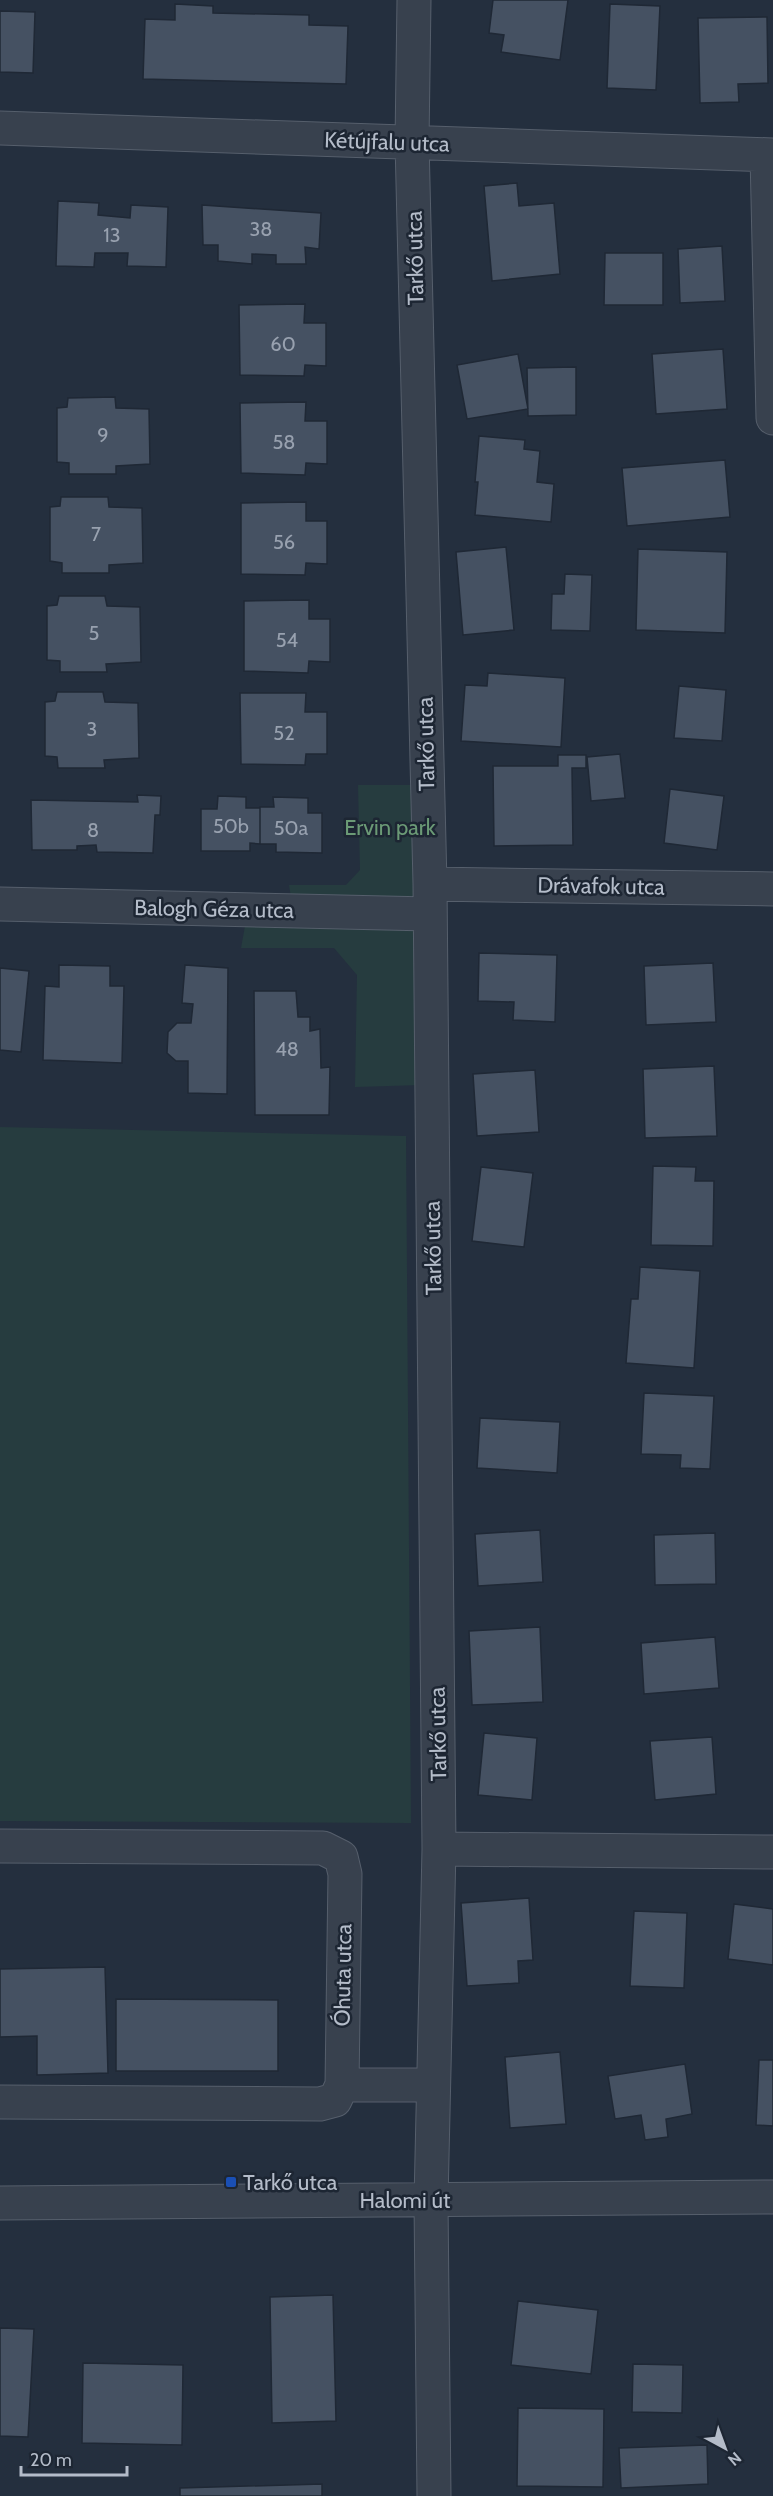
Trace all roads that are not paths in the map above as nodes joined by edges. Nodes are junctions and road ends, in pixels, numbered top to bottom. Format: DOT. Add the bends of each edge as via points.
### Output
graph roads {
  1 [pos="414,0"];
  2 [pos="0,128"];
  3 [pos="412,142"];
  4 [pos="770,155"];
  5 [pos="773,418"];
  6 [pos="773,889"];
  7 [pos="429,899"];
  8 [pos="0,904"];
  9 [pos="0,1846"];
  10 [pos="440,1850"];
  11 [pos="773,1852"];
  12 [pos="342,2085"];
  13 [pos="434,2085"];
  14 [pos="0,2102"];
  15 [pos="773,2197"];
  16 [pos="431,2200"];
  17 [pos="0,2203"];
  18 [pos="434,2496"];
  1 -- 3 [label="street, Tarkő utca"];
  2 -- 3 [label="street, Kétújfalu utca"];
  3 -- 4 [label="street, Kétújfalu utca"];
  3 -- 7 [label="street, Tarkő utca"];
  4 -- 5 [label="street"];
  6 -- 7 [label="street, Drávafok utca"];
  7 -- 8 [label="street, Balogh Géza utca"];
  7 -- 10 [label="street, Tarkő utca"];
  9 -- 12 [label="street, Óhuta utca" via="323,1848 341,1857 345,1874"];
  10 -- 11 [label="street"];
  10 -- 13 [label="street, Tarkő utca"];
  12 -- 13 [label="street"];
  12 -- 14 [label="street" via="335,2100 320,2104"];
  13 -- 16 [label="street, Tarkő utca"];
  15 -- 16 [label="street, Halomi út"];
  16 -- 17 [label="street, Halomi út"];
  16 -- 18 [label="street, Tarkő utca"];
}
